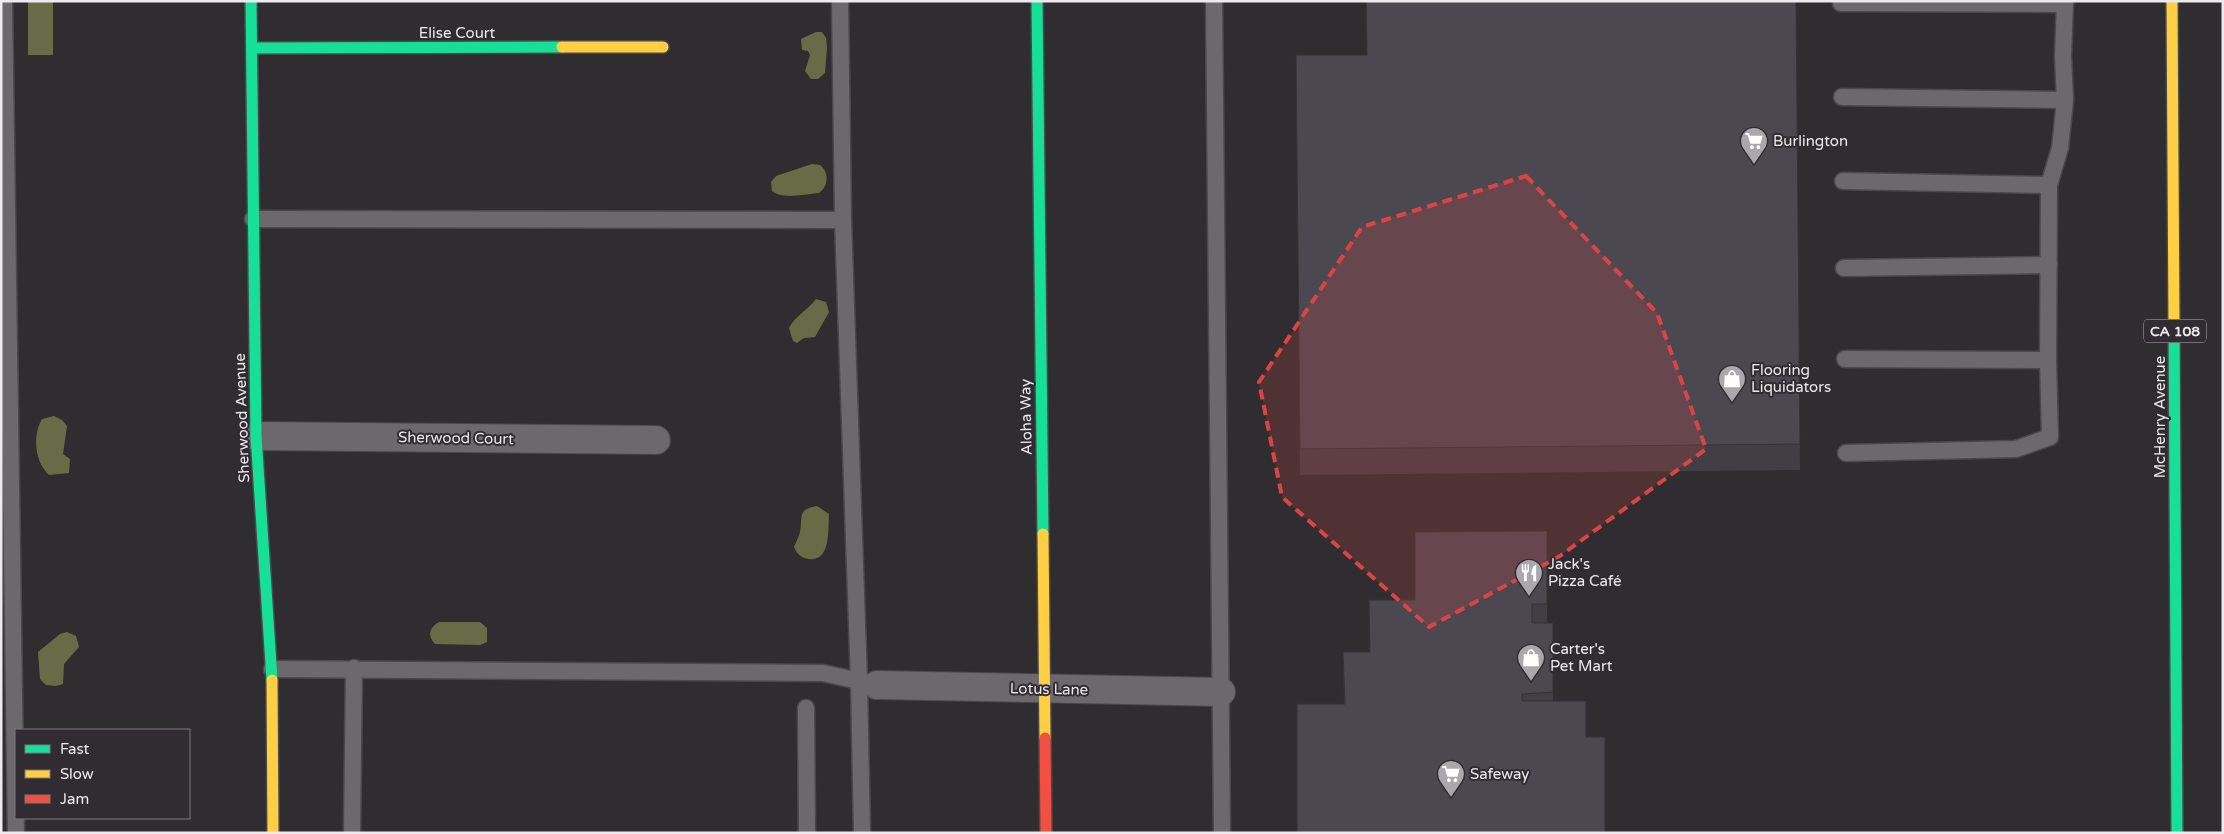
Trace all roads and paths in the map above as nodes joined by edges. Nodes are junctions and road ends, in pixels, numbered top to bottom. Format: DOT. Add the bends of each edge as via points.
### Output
graph roads {
  1 [pos="4,1"];
  2 [pos="251,1"];
  3 [pos="840,1"];
  4 [pos="1037,1"];
  5 [pos="1214,1"];
  6 [pos="2172,1"];
  7 [pos="2065,2"];
  8 [pos="1841,3"];
  9 [pos="663,47"];
  10 [pos="252,48"];
  11 [pos="1842,97"];
  12 [pos="2065,100"];
  13 [pos="1843,181"];
  14 [pos="2050,185"];
  15 [pos="253,220"];
  16 [pos="843,220"];
  17 [pos="2049,265"];
  18 [pos="1844,268"];
  19 [pos="1845,359"];
  20 [pos="2048,360"];
  21 [pos="256,436"];
  22 [pos="656,440"];
  23 [pos="1846,453"];
  24 [pos="354,668"];
  25 [pos="272,669"];
  26 [pos="868,683"];
  27 [pos="1044,689"];
  28 [pos="1221,692"];
  29 [pos="806,708"];
  30 [pos="15,764"];
  31 [pos="16,819"];
  32 [pos="16,833"];
  33 [pos="273,833"];
  34 [pos="352,833"];
  35 [pos="807,833"];
  36 [pos="862,833"];
  37 [pos="1046,833"];
  38 [pos="1222,833"];
  39 [pos="2177,833"];
  1 -- 30 [label="lane"];
  2 -- 10 [label="street, Sherwood Avenue"];
  3 -- 16 [label="lane"];
  4 -- 27 [label="street, Aloha Way"];
  5 -- 28 [label="lane"];
  6 -- 39 [label="street, McHenry Avenue / CA 108"];
  7 -- 8 [label="lane"];
  7 -- 12 [label="lane"];
  9 -- 10 [label="street, Elise Court"];
  10 -- 15 [label="street, Sherwood Avenue"];
  11 -- 12 [label="lane"];
  12 -- 14 [label="lane" via="2060,148"];
  13 -- 14 [label="lane"];
  14 -- 17 [label="lane"];
  15 -- 16 [label="lane"];
  15 -- 21 [label="street, Sherwood Avenue"];
  16 -- 26 [label="lane"];
  17 -- 18 [label="lane"];
  17 -- 20 [label="lane"];
  19 -- 20 [label="lane"];
  20 -- 23 [label="lane" via="2050,437 2016,449"];
  21 -- 22 [label="street, Sherwood Court"];
  21 -- 25 [label="street, Sherwood Avenue"];
  24 -- 25 [label="lane"];
  24 -- 26 [label="lane" via="823,673"];
  24 -- 34 [label="lane"];
  25 -- 33 [label="street, Sherwood Avenue"];
  26 -- 27 [label="street, Lotus Lane"];
  26 -- 36 [label="lane"];
  27 -- 28 [label="street, Lotus Lane"];
  27 -- 37 [label="street, Aloha Way"];
  28 -- 38 [label="lane"];
  29 -- 35 [label="lane"];
  31 -- 32 [label="lane"];
}
